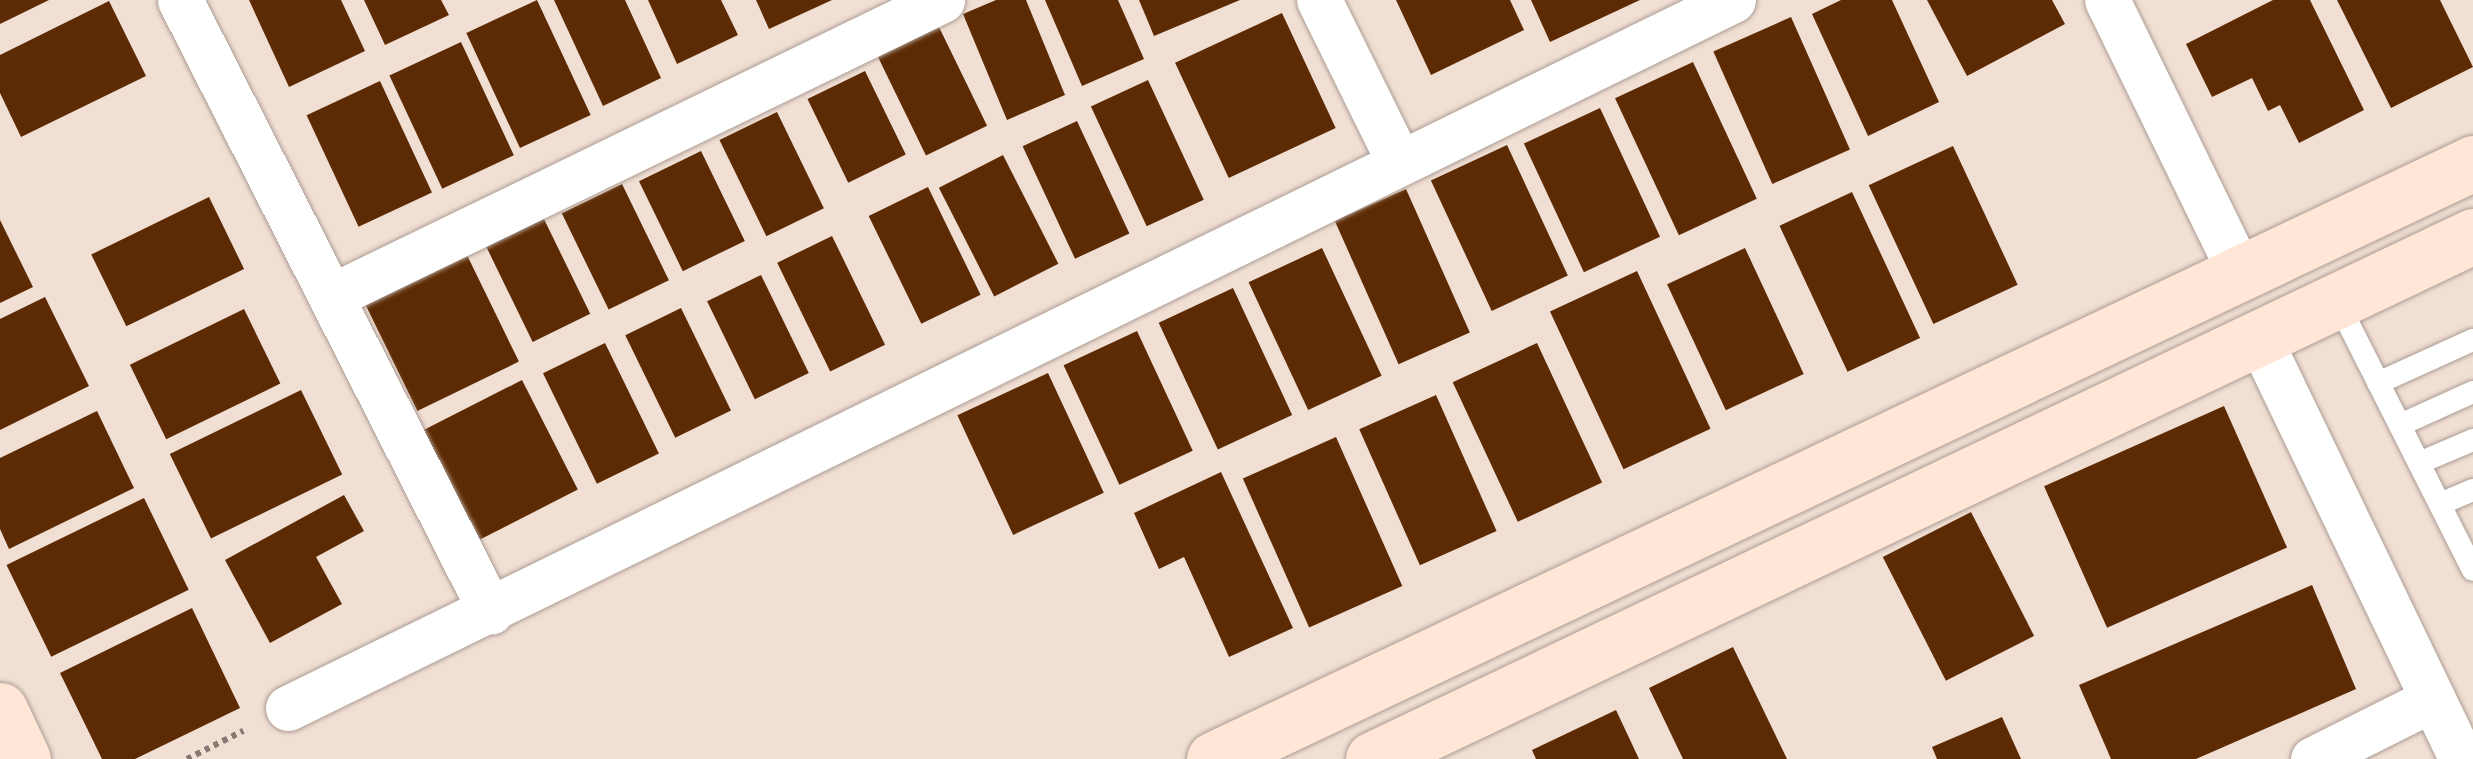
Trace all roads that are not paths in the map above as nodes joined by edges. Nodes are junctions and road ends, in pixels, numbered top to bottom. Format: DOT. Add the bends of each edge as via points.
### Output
graph roads {
  1 [pos="180,0"];
  2 [pos="942,0"];
  3 [pos="1319,0"];
  4 [pos="1734,0"];
  5 [pos="2107,0"];
  6 [pos="1398,160"];
  7 [pos="2473,163"];
  8 [pos="2473,236"];
  9 [pos="2240,273"];
  10 [pos="334,295"];
  11 [pos="2337,300"];
  12 [pos="2259,338"];
  13 [pos="2473,340"];
  14 [pos="2378,383"];
  15 [pos="2473,392"];
  16 [pos="2400,425"];
  17 [pos="2473,440"];
  18 [pos="2419,463"];
  19 [pos="2473,490"];
  20 [pos="2440,504"];
  21 [pos="2471,560"];
  22 [pos="491,612"];
  23 [pos="288,708"];
  24 [pos="0,710"];
  25 [pos="2454,726"];
  26 [pos="23,759"];
  27 [pos="1214,759"];
  28 [pos="1373,759"];
  29 [pos="2313,759"];
  1 -- 10 [label="street"];
  2 -- 10 [label="street"];
  3 -- 6 [label="street"];
  4 -- 6 [label="street"];
  5 -- 9 [label="street"];
  6 -- 22 [label="street"];
  7 -- 9 [label="main road"];
  8 -- 11 [label="main road"];
  9 -- 27 [label="main road"];
  10 -- 22 [label="street"];
  11 -- 12 [label="main road"];
  11 -- 14 [label="lane"];
  12 -- 25 [label="street"];
  12 -- 28 [label="main road"];
  13 -- 14 [label="lane"];
  14 -- 16 [label="lane"];
  15 -- 16 [label="lane"];
  16 -- 18 [label="lane"];
  17 -- 18 [label="lane"];
  18 -- 20 [label="lane"];
  19 -- 20 [label="lane"];
  20 -- 21 [label="lane"];
  22 -- 23 [label="street"];
  24 -- 26 [label="main road"];
  25 -- 29 [label="street"];
}
